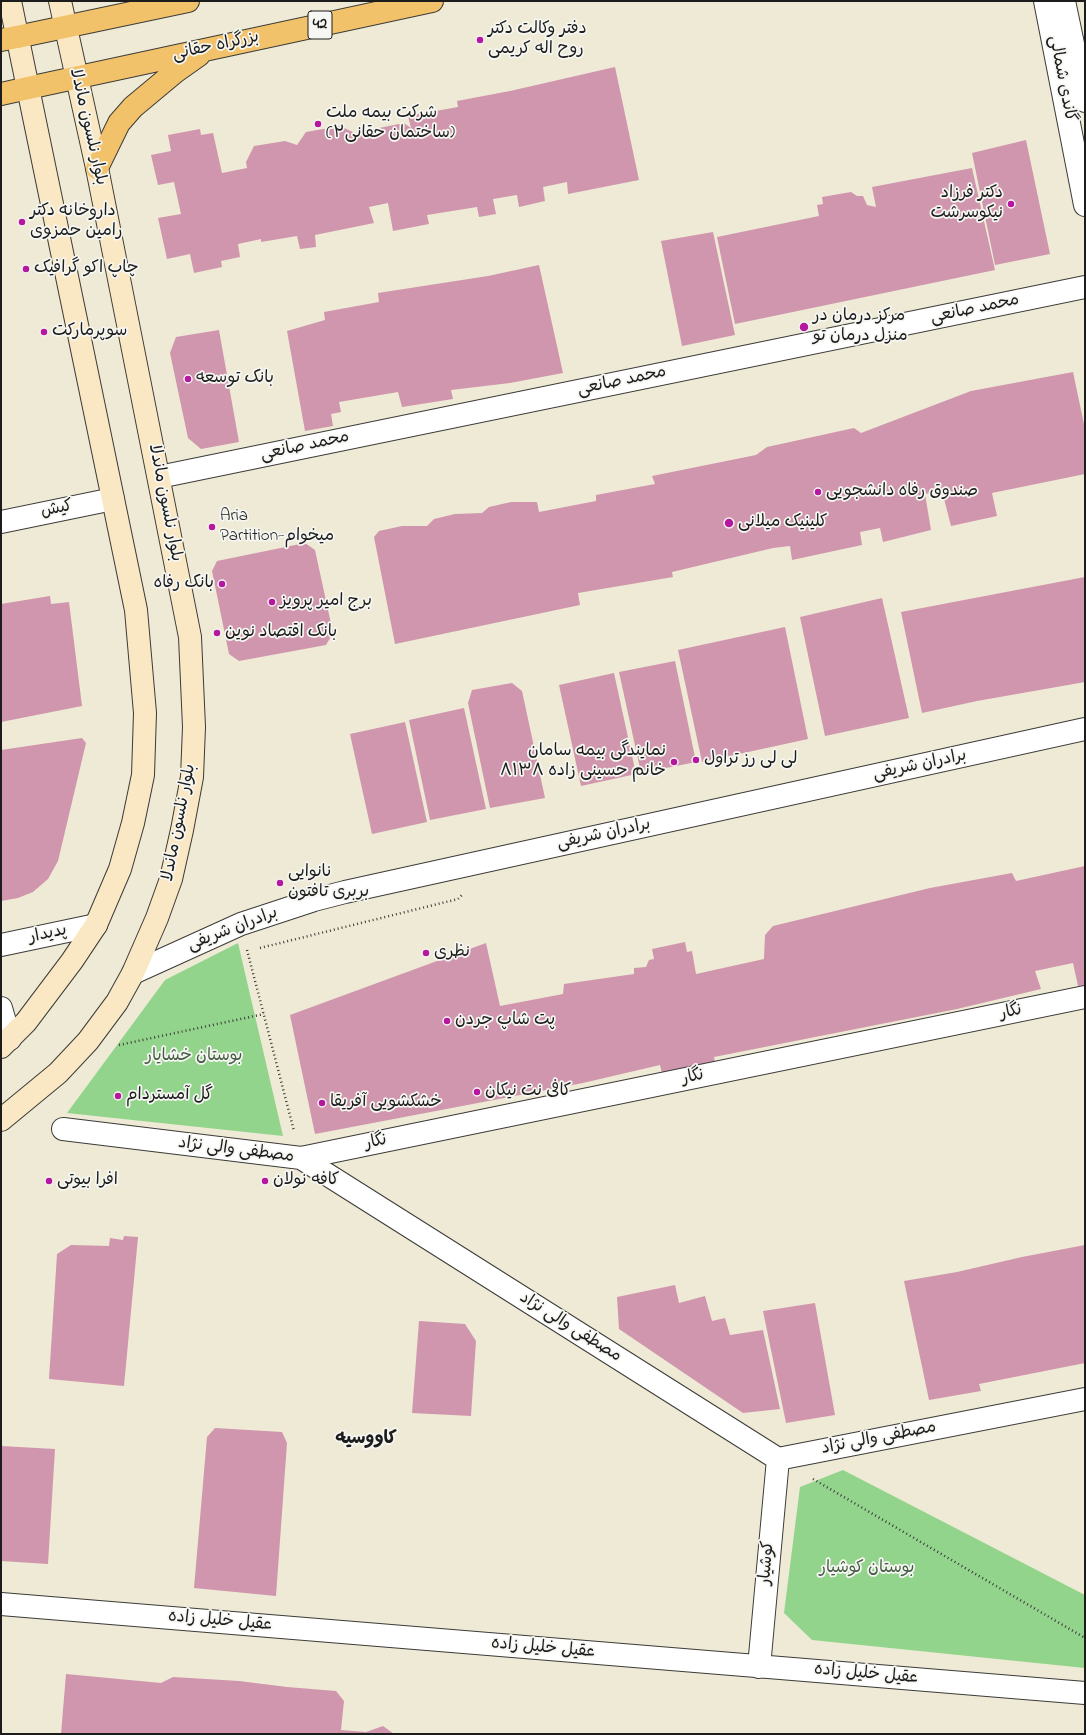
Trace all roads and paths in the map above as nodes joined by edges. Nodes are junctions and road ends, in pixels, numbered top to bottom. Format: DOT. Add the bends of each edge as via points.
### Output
graph roads {
  1 [pos="10,1"];
  2 [pos="60,1"];
  3 [pos="188,1"];
  4 [pos="432,1"];
  5 [pos="1045,1"];
  6 [pos="1064,1"];
  7 [pos="65,26"];
  8 [pos="9,39"];
  9 [pos="208,49"];
  10 [pos="76,78"];
  11 [pos="28,88"];
  12 [pos="1,94"];
  13 [pos="1085,101"];
  14 [pos="97,168"];
  15 [pos="1085,205"];
  16 [pos="1085,287"];
  17 [pos="159,477"];
  18 [pos="114,499"];
  19 [pos="1,522"];
  20 [pos="1085,730"];
  21 [pos="464,894"];
  22 [pos="241,924"];
  23 [pos="96,925"];
  24 [pos="1,945"];
  25 [pos="255,949"];
  26 [pos="248,951"];
  27 [pos="240,954"];
  28 [pos="133,973"];
  29 [pos="1085,998"];
  30 [pos="1,1008"];
  31 [pos="264,1014"];
  32 [pos="6,1043"];
  33 [pos="113,1046"];
  34 [pos="1,1120"];
  35 [pos="63,1130"];
  36 [pos="301,1158"];
  37 [pos="1085,1399"];
  38 [pos="778,1459"];
  39 [pos="812,1479"];
  40 [pos="1,1604"];
  41 [pos="1085,1638"];
  42 [pos="759,1666"];
  43 [pos="1085,1694"];
  1 -- 8 [label="main road"];
  2 -- 7 [label="main road, بلوار نلسون ماندلا"];
  3 -- 7 [label="main road"];
  4 -- 9 [label="main road, بزرگراه حقانی / 42"];
  5 -- 15 [label="street, گاندی شمالی"];
  6 -- 13 [label="street, گاندی شمالی"];
  7 -- 8 [label="main road"];
  7 -- 10 [label="main road, بلوار نلسون ماندلا"];
  8 -- 11 [label="main road"];
  9 -- 10 [label="main road, بزرگراه حقانی / 42"];
  9 -- 14 [label="main road" via="133,106 119,123"];
  10 -- 11 [label="main road, بزرگراه حقانی / 42"];
  10 -- 14 [label="main road, بلوار نلسون ماندلا"];
  11 -- 12 [label="main road, بزرگراه حقانی / 42"];
  11 -- 18 [label="main road"];
  14 -- 17 [label="main road, بلوار نلسون ماندلا"];
  16 -- 17 [label="street, محمد صانعی"];
  17 -- 28 [label="main road, بلوار نلسون ماندلا" via="190,637 194,727 192,777 171,879 158,918"];
  18 -- 19 [label="street, کیش"];
  18 -- 23 [label="main road" via="136,610 145,713 143,775 120,870"];
  20 -- 22 [label="street, برادران شریفی" via="345,892"];
  21 -- 25 [label="path" via="458,899"];
  22 -- 26 [label="path"];
  22 -- 28 [label="street, برادران شریفی"];
  23 -- 24 [label="street, پدیدار"];
  23 -- 32 [label="main road" via="46,996"];
  26 -- 27 [label="path"];
  26 -- 31 [label="path"];
  28 -- 34 [label="main road, بلوار نلسون ماندلا" via="117,1002 88,1041 58,1073"];
  29 -- 36 [label="street, نگار"];
  30 -- 32 [label="street"];
  31 -- 33 [label="path"];
  31 -- 36 [label="path"];
  35 -- 36 [label="street, مصطفی والی نژاد"];
  36 -- 38 [label="street, مصطفی والی نژاد"];
  37 -- 38 [label="street, مصطفی والی نژاد"];
  38 -- 42 [label="street, کوشیار"];
  39 -- 41 [label="path"];
  40 -- 42 [label="street, عقیل خلیل زاده"];
  42 -- 43 [label="street, عقیل خلیل زاده"];
}
